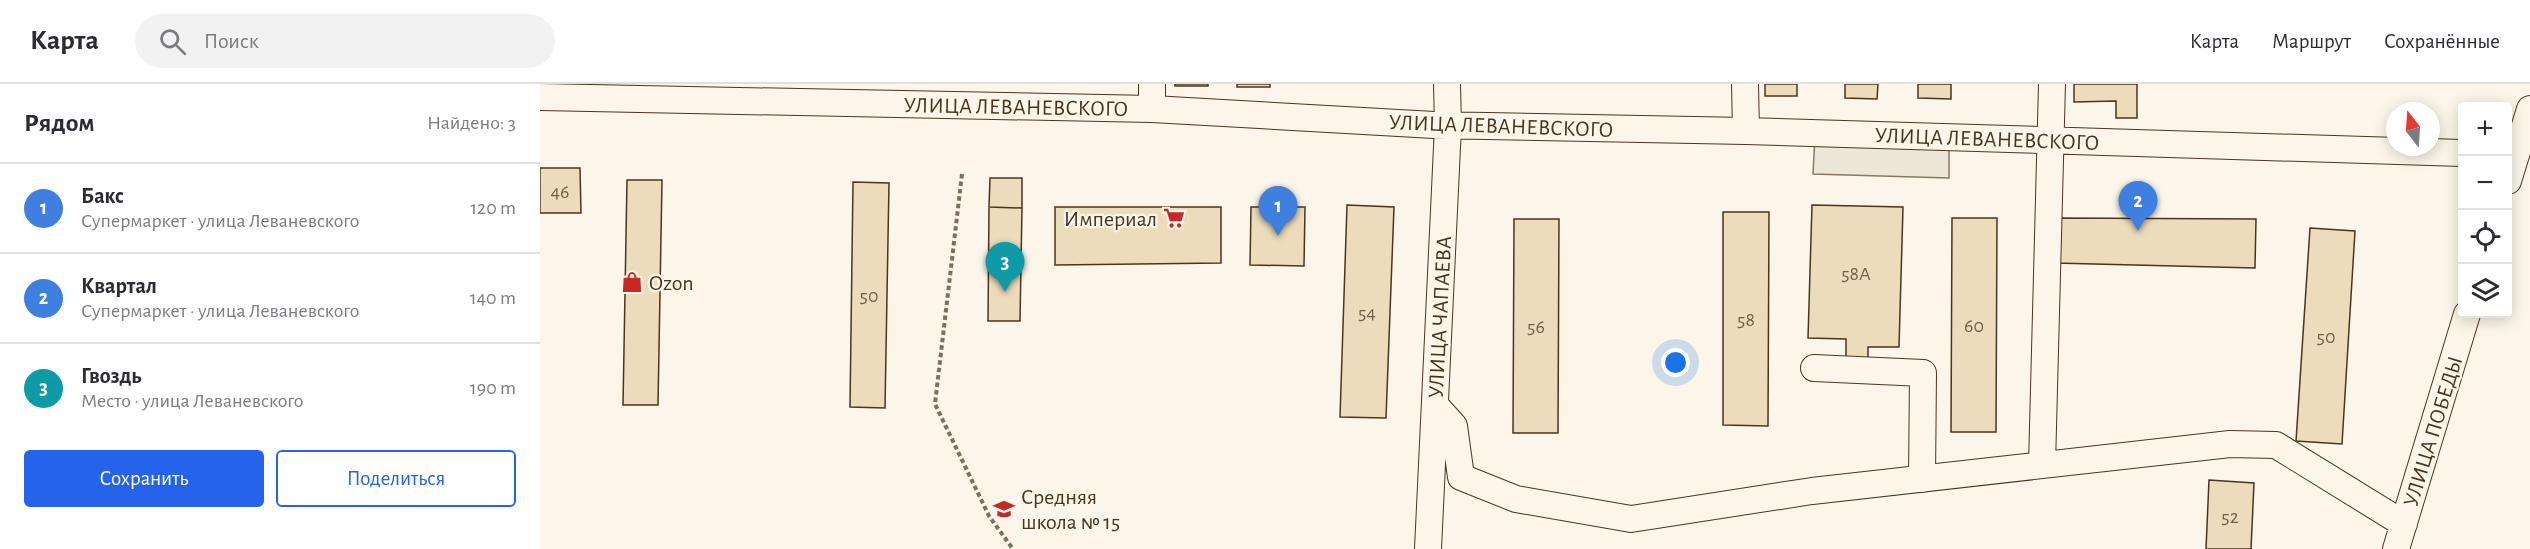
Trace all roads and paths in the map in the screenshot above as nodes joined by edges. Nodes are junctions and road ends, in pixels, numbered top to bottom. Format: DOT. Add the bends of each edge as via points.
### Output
graph roads {
  1 [pos="1447,84"];
  2 [pos="1745,84"];
  3 [pos="2052,84"];
  4 [pos="545,93"];
  5 [pos="896,94"];
  6 [pos="1152,96"];
  7 [pos="2530,109"];
  8 [pos="1448,126"];
  9 [pos="1746,131"];
  10 [pos="2052,140"];
  11 [pos="2458,153"];
  12 [pos="2518,154"];
  13 [pos="2512,170"];
  14 [pos="962,174"];
  15 [pos="2466,318"];
  16 [pos="1814,368"];
  17 [pos="1435,405"];
  18 [pos="2042,465"];
  19 [pos="1922,479"];
  20 [pos="2404,524"];
  21 [pos="1013,549"];
  22 [pos="1428,549"];
  23 [pos="2396,549"];
  1 -- 8 [label="street, УЛИЦА ЧАПАЕВА"];
  2 -- 9 [label="street"];
  3 -- 10 [label="street"];
  4 -- 5 [label="street, УЛИЦА ЛЕВАНЕВСКОГО"];
  5 -- 6 [label="street, УЛИЦА ЛЕВАНЕВСКОГО"];
  6 -- 8 [label="street, УЛИЦА ЛЕВАНЕВСКОГО"];
  7 -- 12 [label="street"];
  8 -- 9 [label="street, УЛИЦА ЛЕВАНЕВСКОГО"];
  8 -- 17 [label="street, УЛИЦА ЧАПАЕВА"];
  9 -- 10 [label="street, УЛИЦА ЛЕВАНЕВСКОГО"];
  10 -- 11 [label="street, УЛИЦА ЛЕВАНЕВСКОГО"];
  10 -- 18 [label="street"];
  12 -- 13 [label="street"];
  14 -- 21 [label="path" via="936,404 989,516"];
  15 -- 20 [label="street, УЛИЦА ПОБЕДЫ"];
  16 -- 19 [label="street" via="1923,373"];
  17 -- 19 [label="street" via="1454,426 1461,477 1516,499 1631,519 1812,491"];
  17 -- 22 [label="street, УЛИЦА ЧАПАЕВА"];
  18 -- 19 [label="street"];
  18 -- 20 [label="street" via="2230,444 2276,445"];
  20 -- 23 [label="street, УЛИЦА ПОБЕДЫ"];
}
